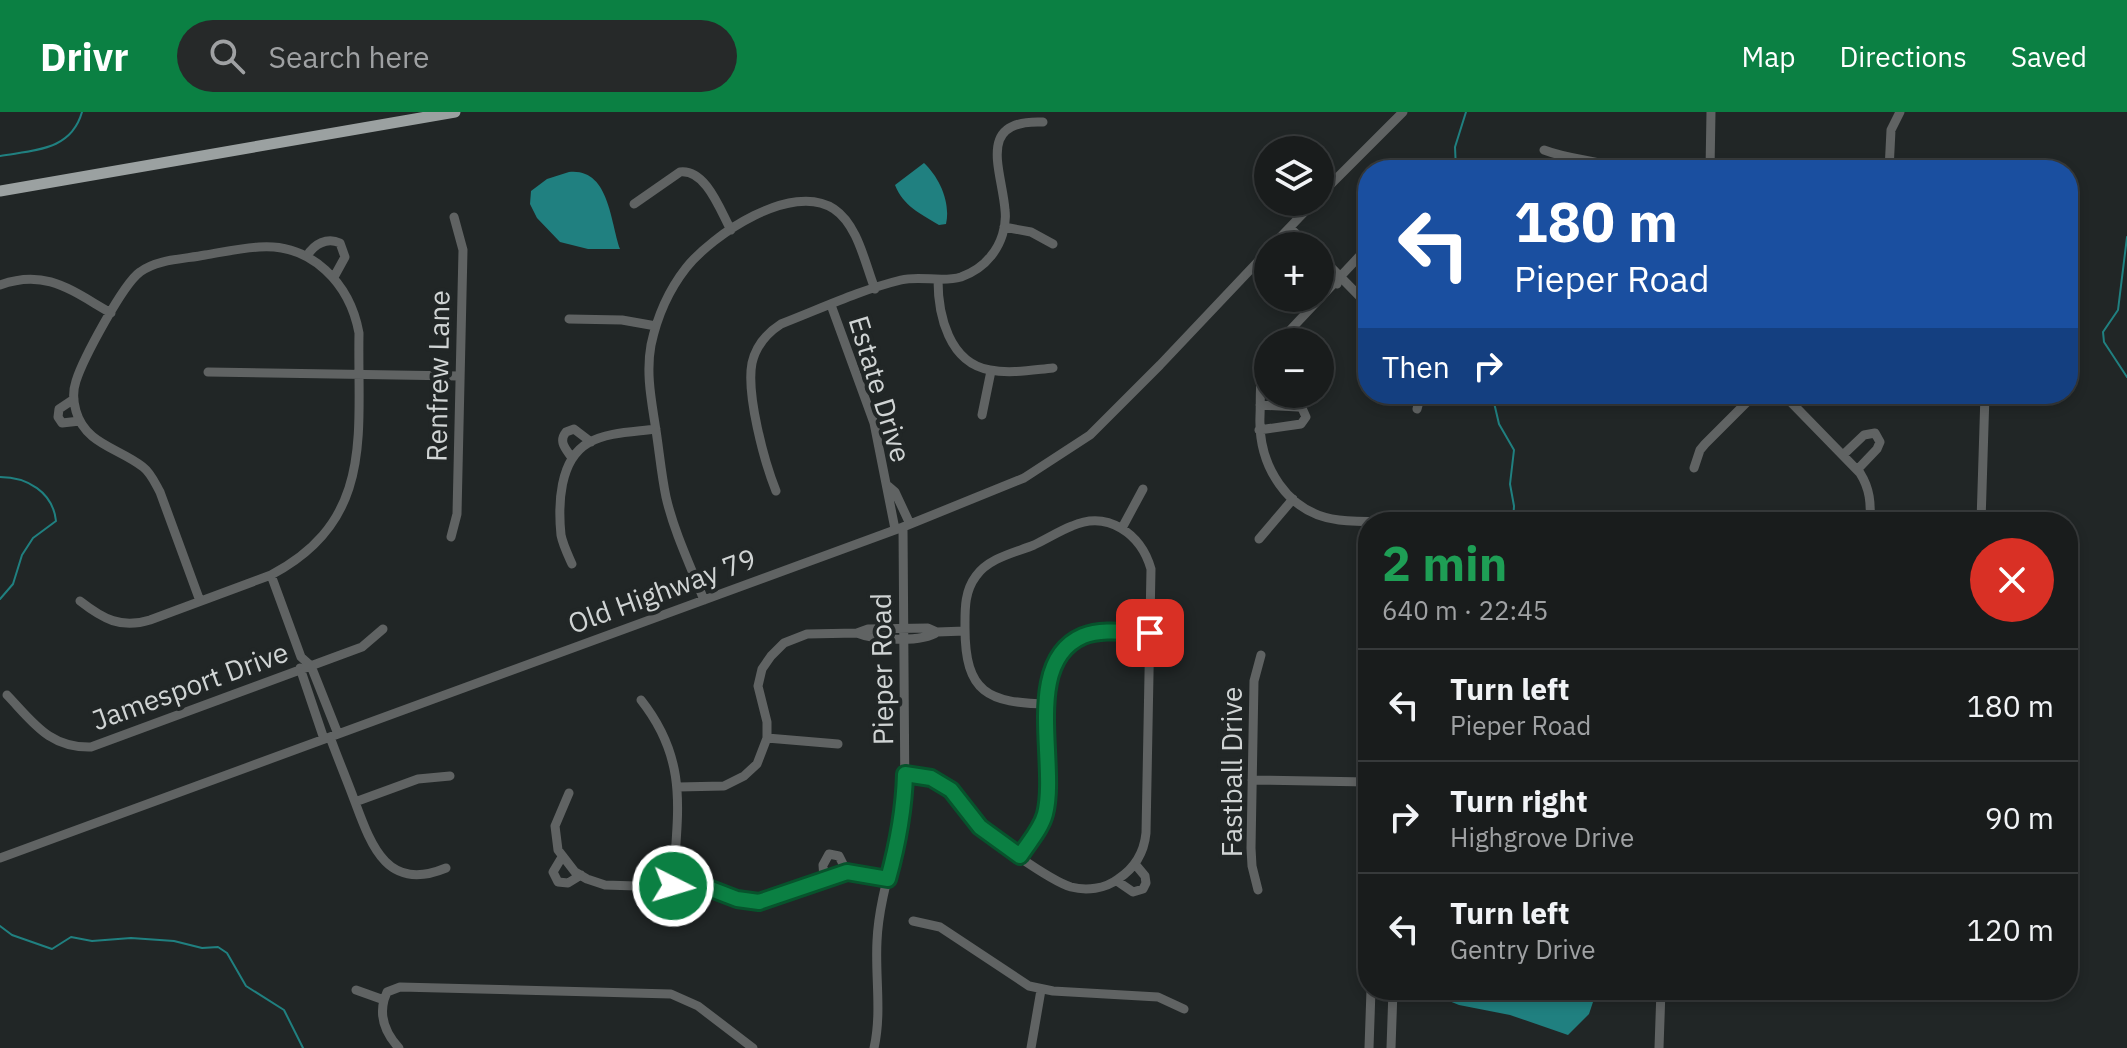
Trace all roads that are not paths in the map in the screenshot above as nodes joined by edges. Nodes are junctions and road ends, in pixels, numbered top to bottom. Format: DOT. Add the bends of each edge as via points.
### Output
graph roads {
  1 [pos="455,112"];
  2 [pos="1403,112"];
  3 [pos="1711,112"];
  4 [pos="1900,112"];
  5 [pos="1043,122"];
  6 [pos="1544,150"];
  7 [pos="1594,160"];
  8 [pos="1710,160"];
  9 [pos="1890,160"];
  10 [pos="1334,181"];
  11 [pos="0,191"];
  12 [pos="634,204"];
  13 [pos="1301,216"];
  14 [pos="454,217"];
  15 [pos="1004,227"];
  16 [pos="1290,228"];
  17 [pos="731,230"];
  18 [pos="1286,232"];
  19 [pos="1294,232"];
  20 [pos="1053,244"];
  21 [pos="307,256"];
  22 [pos="1358,258"];
  23 [pos="1254,266"];
  24 [pos="1334,274"];
  25 [pos="334,277"];
  26 [pos="1334,278"];
  27 [pos="1338,279"];
  28 [pos="938,280"];
  29 [pos="0,285"];
  30 [pos="875,289"];
  31 [pos="1358,296"];
  32 [pos="831,305"];
  33 [pos="111,313"];
  34 [pos="569,319"];
  35 [pos="656,326"];
  36 [pos="1292,328"];
  37 [pos="1053,368"];
  38 [pos="991,371"];
  39 [pos="208,372"];
  40 [pos="358,373"];
  41 [pos="459,376"];
  42 [pos="74,399"];
  43 [pos="1418,404"];
  44 [pos="1745,404"];
  45 [pos="1793,404"];
  46 [pos="1985,404"];
  47 [pos="1260,408"];
  48 [pos="1302,408"];
  49 [pos="1417,409"];
  50 [pos="982,415"];
  51 [pos="80,421"];
  52 [pos="656,429"];
  53 [pos="1259,430"];
  54 [pos="591,442"];
  55 [pos="1843,455"];
  56 [pos="572,458"];
  57 [pos="1694,468"];
  58 [pos="1857,470"];
  59 [pos="888,486"];
  60 [pos="1143,489"];
  61 [pos="776,491"];
  62 [pos="1293,499"];
  63 [pos="1870,512"];
  64 [pos="1981,512"];
  65 [pos="1358,521"];
  66 [pos="903,527"];
  67 [pos="1122,528"];
  68 [pos="451,537"];
  69 [pos="1259,539"];
  70 [pos="572,564"];
  71 [pos="271,575"];
  72 [pos="704,600"];
  73 [pos="80,601"];
  74 [pos="200,601"];
  75 [pos="383,629"];
  76 [pos="965,631"];
  77 [pos="903,633"];
  78 [pos="1150,633"];
  79 [pos="1261,655"];
  80 [pos="301,657"];
  81 [pos="311,666"];
  82 [pos="300,670"];
  83 [pos="7,695"];
  84 [pos="641,700"];
  85 [pos="1048,704"];
  86 [pos="331,737"];
  87 [pos="767,738"];
  88 [pos="838,744"];
  89 [pos="905,774"];
  90 [pos="450,776"];
  91 [pos="1252,780"];
  92 [pos="1358,782"];
  93 [pos="678,787"];
  94 [pos="569,793"];
  95 [pos="355,802"];
  96 [pos="1020,856"];
  97 [pos="562,857"];
  98 [pos="0,858"];
  99 [pos="1135,864"];
  100 [pos="446,868"];
  101 [pos="847,872"];
  102 [pos="581,875"];
  103 [pos="824,879"];
  104 [pos="888,879"];
  105 [pos="1117,881"];
  106 [pos="673,886"];
  107 [pos="1258,890"];
  108 [pos="913,921"];
  109 [pos="356,990"];
  110 [pos="1041,990"];
  111 [pos="384,1000"];
  112 [pos="1371,1000"];
  113 [pos="1393,1000"];
  114 [pos="1661,1000"];
  115 [pos="1184,1009"];
  116 [pos="399,1048"];
  117 [pos="753,1048"];
  118 [pos="874,1048"];
  119 [pos="1031,1048"];
  120 [pos="1369,1048"];
  121 [pos="1391,1048"];
  122 [pos="1659,1048"];
  1 -- 11 [label="main road"];
  2 -- 10 [label="street"];
  3 -- 8 [label="street"];
  4 -- 9 [label="street" via="1891,130"];
  5 -- 15 [label="street" via="1017,123 999,144 996,164"];
  6 -- 7 [label="street"];
  12 -- 17 [label="street" via="688,171 700,177"];
  13 -- 16 [label="street"];
  14 -- 41 [label="street, Renfrew Lane" via="463,250"];
  15 -- 20 [label="street" via="1031,232"];
  15 -- 28 [label="street" via="983,264 963,276"];
  16 -- 18 [label="street"];
  16 -- 19 [label="street"];
  17 -- 30 [label="street" via="788,201 826,204 847,222"];
  17 -- 35 [label="street" via="688,265"];
  21 -- 25 [label="street"];
  21 -- 25 [label="street" via="324,241 340,243 345,257"];
  21 -- 33 [label="street" via="261,246 151,266 131,280"];
  22 -- 27 [label="street"];
  23 -- 66 [label="street, Old Highway 79" via="1090,435 1024,478"];
  24 -- 27 [label="street"];
  25 -- 40 [label="street" via="356,317"];
  26 -- 27 [label="street"];
  27 -- 31 [label="street"];
  27 -- 36 [label="street"];
  28 -- 30 [label="street" via="908,278"];
  28 -- 38 [label="street" via="940,310 953,345 969,362"];
  29 -- 33 [label="street" via="46,279"];
  30 -- 32 [label="street"];
  32 -- 59 [label="street, Estate Drive" via="870,410"];
  32 -- 61 [label="street" via="773,329 753,361 765,463"];
  33 -- 42 [label="street" via="79,372"];
  34 -- 35 [label="street"];
  35 -- 52 [label="street" via="649,377"];
  37 -- 38 [label="street"];
  38 -- 50 [label="street"];
  39 -- 40 [label="street"];
  40 -- 41 [label="street"];
  40 -- 71 [label="street" via="358,448 344,504 306,552"];
  41 -- 68 [label="street, Renfrew Lane" via="457,514"];
  42 -- 51 [label="street"];
  42 -- 51 [label="street" via="59,409 58,417 62,423"];
  43 -- 49 [label="street"];
  44 -- 57 [label="street" via="1700,450"];
  45 -- 55 [label="street"];
  46 -- 64 [label="street"];
  47 -- 53 [label="street"];
  48 -- 53 [label="street" via="1306,417 1301,424"];
  51 -- 74 [label="street" via="92,438 151,475"];
  52 -- 54 [label="street"];
  52 -- 72 [label="street" via="670,511"];
  53 -- 62 [label="street" via="1268,467"];
  54 -- 56 [label="street"];
  54 -- 56 [label="street" via="574,429 566,432 562,440"];
  55 -- 58 [label="street"];
  55 -- 58 [label="street" via="1864,435 1875,433 1877,449"];
  56 -- 70 [label="street" via="563,481 561,533"];
  58 -- 63 [label="street" via="1867,484"];
  59 -- 66 [label="street, Estate Drive" via="887,495"];
  59 -- 66 [label="street, Estate Drive" via="895,492"];
  60 -- 67 [label="street"];
  62 -- 65 [label="street" via="1322,516"];
  62 -- 69 [label="street"];
  66 -- 72 [label="street, Old Highway 79"];
  66 -- 77 [label="street, Pieper Road"];
  67 -- 76 [label="street" via="1103,521 1073,525 986,565 966,597"];
  67 -- 78 [label="street" via="1144,550 1151,569"];
  71 -- 74 [label="street"];
  71 -- 80 [label="street"];
  72 -- 86 [label="street, Old Highway 79"];
  73 -- 74 [label="street" via="119,624 139,624"];
  75 -- 81 [label="street, Jamesport Drive" via="362,647"];
  76 -- 77 [label="street" via="928,628"];
  76 -- 85 [label="street" via="966,661 984,690 1012,703"];
  77 -- 87 [label="street" via="868,629 796,637 771,656 758,686"];
  77 -- 89 [label="street, Pieper Road"];
  78 -- 85 [label="street" via="1103,632 1075,641 1051,669"];
  78 -- 99 [label="street" via="1146,833"];
  79 -- 91 [label="street, Fastball Drive" via="1254,681"];
  80 -- 81 [label="street"];
  80 -- 82 [label="street"];
  81 -- 82 [label="street, Jamesport Drive"];
  81 -- 86 [label="street"];
  82 -- 83 [label="street, Jamesport Drive" via="91,747 47,736"];
  82 -- 86 [label="street"];
  84 -- 93 [label="street" via="670,747"];
  85 -- 96 [label="street" via="1047,806"];
  86 -- 95 [label="street"];
  86 -- 98 [label="street, Old Highway 79"];
  87 -- 88 [label="street"];
  87 -- 93 [label="street" via="757,764 736,782"];
  89 -- 96 [label="street" via="931,778 951,790 980,827"];
  89 -- 104 [label="street, Pieper Road" via="905,806"];
  90 -- 95 [label="street" via="418,779"];
  91 -- 92 [label="street"];
  91 -- 107 [label="street, Fastball Drive" via="1252,866"];
  93 -- 106 [label="street"];
  94 -- 97 [label="street" via="555,826"];
  95 -- 100 [label="street" via="383,861 418,876"];
  96 -- 105 [label="street" via="1072,887 1097,888"];
  97 -- 102 [label="street"];
  97 -- 102 [label="street" via="553,872 558,882"];
  99 -- 105 [label="street"];
  99 -- 105 [label="street" via="1145,876 1143,889 1133,892"];
  101 -- 103 [label="street"];
  101 -- 103 [label="street" via="839,856 829,854"];
  101 -- 104 [label="street"];
  102 -- 106 [label="street" via="605,885"];
  103 -- 106 [label="street" via="759,902 711,889"];
  104 -- 118 [label="street, Pieper Road" via="877,941"];
  108 -- 110 [label="street" via="940,927"];
  109 -- 111 [label="street"];
  110 -- 115 [label="street" via="1158,997"];
  110 -- 119 [label="street"];
  111 -- 116 [label="street" via="385,1027"];
  111 -- 117 [label="street" via="387,992 400,987 671,994 698,1006"];
  112 -- 120 [label="street"];
  113 -- 121 [label="street"];
  114 -- 122 [label="street"];
}
